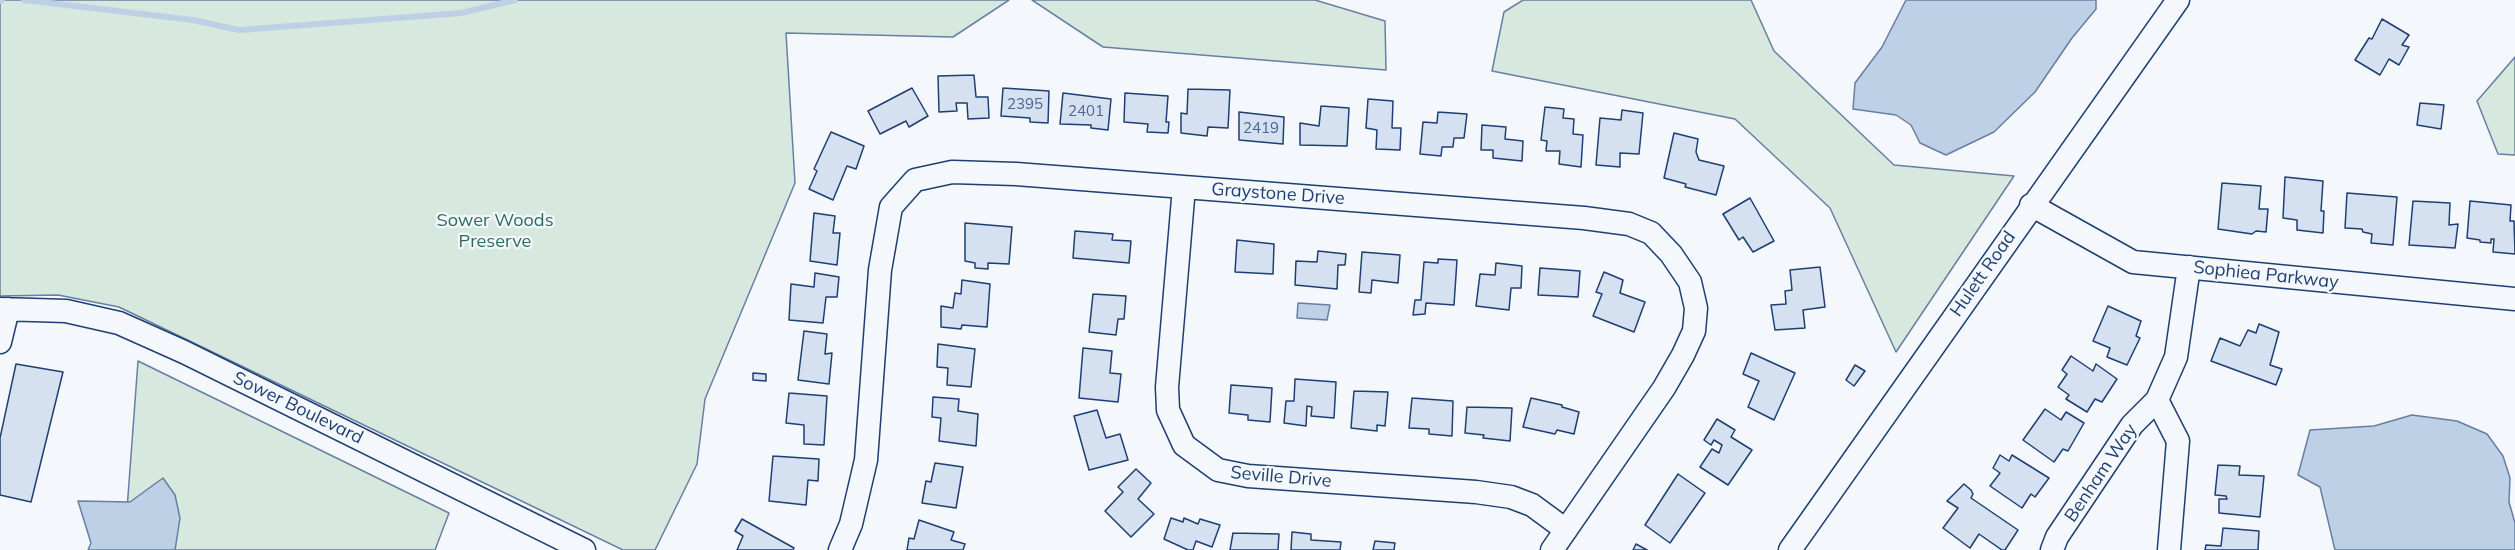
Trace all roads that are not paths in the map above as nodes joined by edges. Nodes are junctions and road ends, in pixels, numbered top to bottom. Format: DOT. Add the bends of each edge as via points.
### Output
graph roads {
  1 [pos="2178,0"];
  2 [pos="1184,187"];
  3 [pos="2031,206"];
  4 [pos="2189,267"];
  5 [pos="2515,299"];
  6 [pos="4,309"];
  7 [pos="0,342"];
  8 [pos="2157,400"];
  9 [pos="1566,530"];
  10 [pos="584,550"];
  11 [pos="840,550"];
  12 [pos="1552,550"];
  13 [pos="1790,550"];
  14 [pos="2052,550"];
  15 [pos="2169,550"];
  1 -- 3 [label="street, Hulett Road"];
  2 -- 9 [label="street, Seville Drive" via="1167,387 1168,410 1184,445 1218,471 1248,476 1511,497 1532,505"];
  2 -- 9 [label="street, Graystone Drive" via="1584,218 1629,224 1651,233 1690,282 1696,308 1694,331 1664,388"];
  2 -- 11 [label="street, Graystone Drive" via="952,172 915,180 891,207 880,270 866,460 851,524"];
  3 -- 4 [label="street, Sophiea Parkway" via="2133,262"];
  3 -- 13 [label="street, Hulett Road"];
  4 -- 5 [label="street, Sophiea Parkway"];
  4 -- 8 [label="street, Benham Way" via="2176,357"];
  6 -- 7 [label="street"];
  6 -- 10 [label="street, Sower Boulevard" via="66,311 119,322"];
  8 -- 14 [label="street, Benham Way" via="2132,425"];
  8 -- 15 [label="street" via="2178,441"];
  9 -- 12 [label="street, Graystone Drive"];
}
